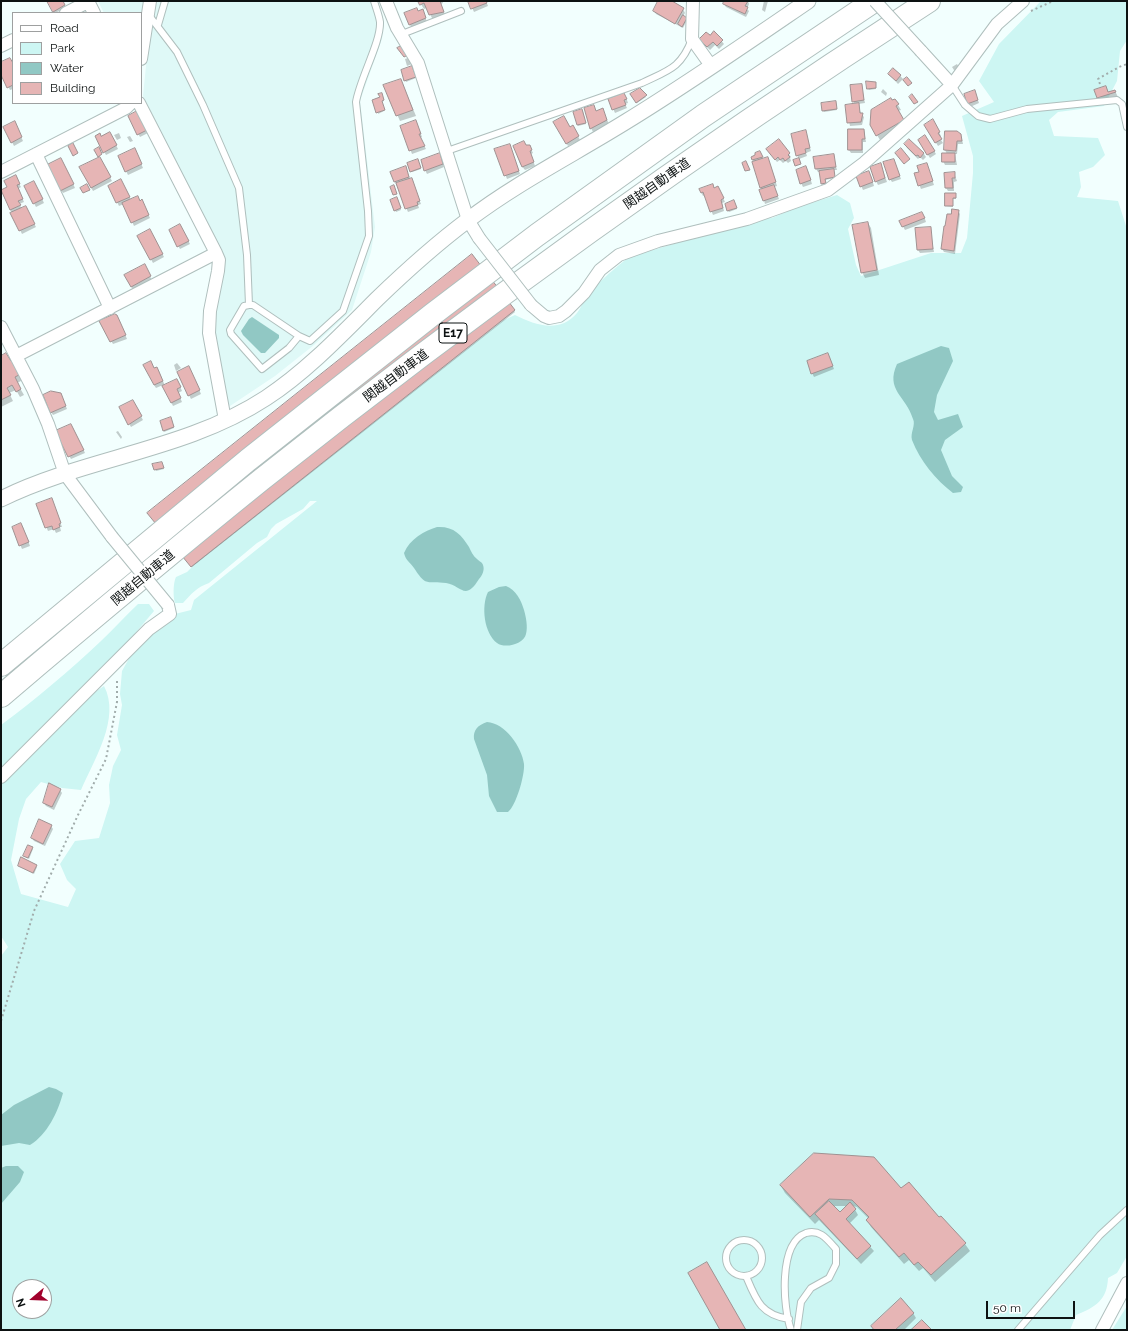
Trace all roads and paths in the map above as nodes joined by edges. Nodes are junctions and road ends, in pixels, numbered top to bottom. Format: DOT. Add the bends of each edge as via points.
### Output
graph roads {
  1 [pos="88,1"];
  2 [pos="150,1"];
  3 [pos="165,1"];
  4 [pos="374,1"];
  5 [pos="386,1"];
  6 [pos="693,1"];
  7 [pos="808,1"];
  8 [pos="875,1"];
  9 [pos="929,1"];
  10 [pos="1023,1"];
  11 [pos="461,11"];
  12 [pos="68,12"];
  13 [pos="94,12"];
  14 [pos="147,13"];
  15 [pos="158,25"];
  16 [pos="402,34"];
  17 [pos="692,38"];
  18 [pos="12,40"];
  19 [pos="1,46"];
  20 [pos="142,51"];
  21 [pos="1127,64"];
  22 [pos="712,66"];
  23 [pos="1100,84"];
  24 [pos="952,85"];
  25 [pos="130,104"];
  26 [pos="140,104"];
  27 [pos="1127,127"];
  28 [pos="447,151"];
  29 [pos="36,154"];
  30 [pos="1,172"];
  31 [pos="468,220"];
  32 [pos="216,253"];
  33 [pos="249,305"];
  34 [pos="110,308"];
  35 [pos="1,327"];
  36 [pos="299,336"];
  37 [pos="16,356"];
  38 [pos="225,420"];
  39 [pos="65,474"];
  40 [pos="1,499"];
  41 [pos="116,662"];
  42 [pos="1,664"];
  43 [pos="1,696"];
  44 [pos="1,777"];
  45 [pos="1,1021"];
  46 [pos="1127,1210"];
  47 [pos="746,1276"];
  48 [pos="1127,1282"];
  49 [pos="789,1319"];
  50 [pos="791,1330"];
  51 [pos="797,1330"];
  52 [pos="1018,1330"];
  53 [pos="1102,1330"];
  1 -- 12 [label="street"];
  1 -- 13 [label="street"];
  2 -- 14 [label="street"];
  3 -- 15 [label="lane"];
  4 -- 36 [label="lane" via="380,21 379,31 358,86 356,102 369,236 343,311 310,341"];
  5 -- 16 [label="street"];
  6 -- 17 [label="street"];
  7 -- 22 [label="street"];
  8 -- 24 [label="street, bridge"];
  8 -- 42 [label="highway, 関越自動車道 / E17" via="703,116 537,235 254,455"];
  9 -- 43 [label="highway, 関越自動車道 / E17" via="791,90 511,289 262,480"];
  10 -- 24 [label="street" via="996,24"];
  11 -- 16 [label="lane"];
  14 -- 15 [label="lane"];
  14 -- 20 [label="street"];
  15 -- 33 [label="lane" via="177,52 239,188 247,256"];
  16 -- 28 [label="street" via="418,63"];
  17 -- 22 [label="street"];
  17 -- 28 [label="lane" via="680,63 665,72"];
  18 -- 19 [label="street"];
  21 -- 23 [label="path" via="1098,80"];
  22 -- 31 [label="street" via="626,122 502,196"];
  24 -- 27 [label="lane" via="965,106 978,116 990,119 1028,109 1117,100 1122,104"];
  24 -- 31 [label="street, bridge" via="864,163 828,190 747,219 658,241 619,255 600,270 580,297 559,316 549,318 531,305"];
  25 -- 29 [label="street"];
  26 -- 32 [label="street"];
  28 -- 31 [label="street"];
  29 -- 30 [label="street"];
  29 -- 34 [label="street"];
  31 -- 38 [label="street" via="410,268 338,339 299,372 266,398"];
  32 -- 34 [label="street"];
  32 -- 38 [label="street" via="219,260 209,333"];
  33 -- 36 [label="lane" via="253,305"];
  33 -- 36 [label="lane" via="244,306 230,334 262,369 289,348"];
  34 -- 37 [label="street"];
  35 -- 37 [label="street"];
  37 -- 39 [label="street" via="48,424"];
  38 -- 39 [label="street" via="185,437"];
  39 -- 40 [label="street"];
  39 -- 41 [label="street, bridge" via="168,605 170,614 149,629"];
  41 -- 44 [label="street"];
  41 -- 45 [label="path" via="117,702 106,759 34,911"];
  46 -- 52 [label="lane" via="1100,1235"];
  47 -- 47 [label="lane" via="735,1273 727,1264 729,1248 739,1241 748,1241 755,1245 761,1255 756,1271"];
  47 -- 49 [label="lane" via="764,1311 775,1318"];
  48 -- 53 [label="street"];
  49 -- 50 [label="lane"];
  49 -- 51 [label="lane" via="785,1275 791,1248 801,1235 813,1231 824,1235 836,1249 836,1264 829,1278 811,1288 801,1302"];
}
